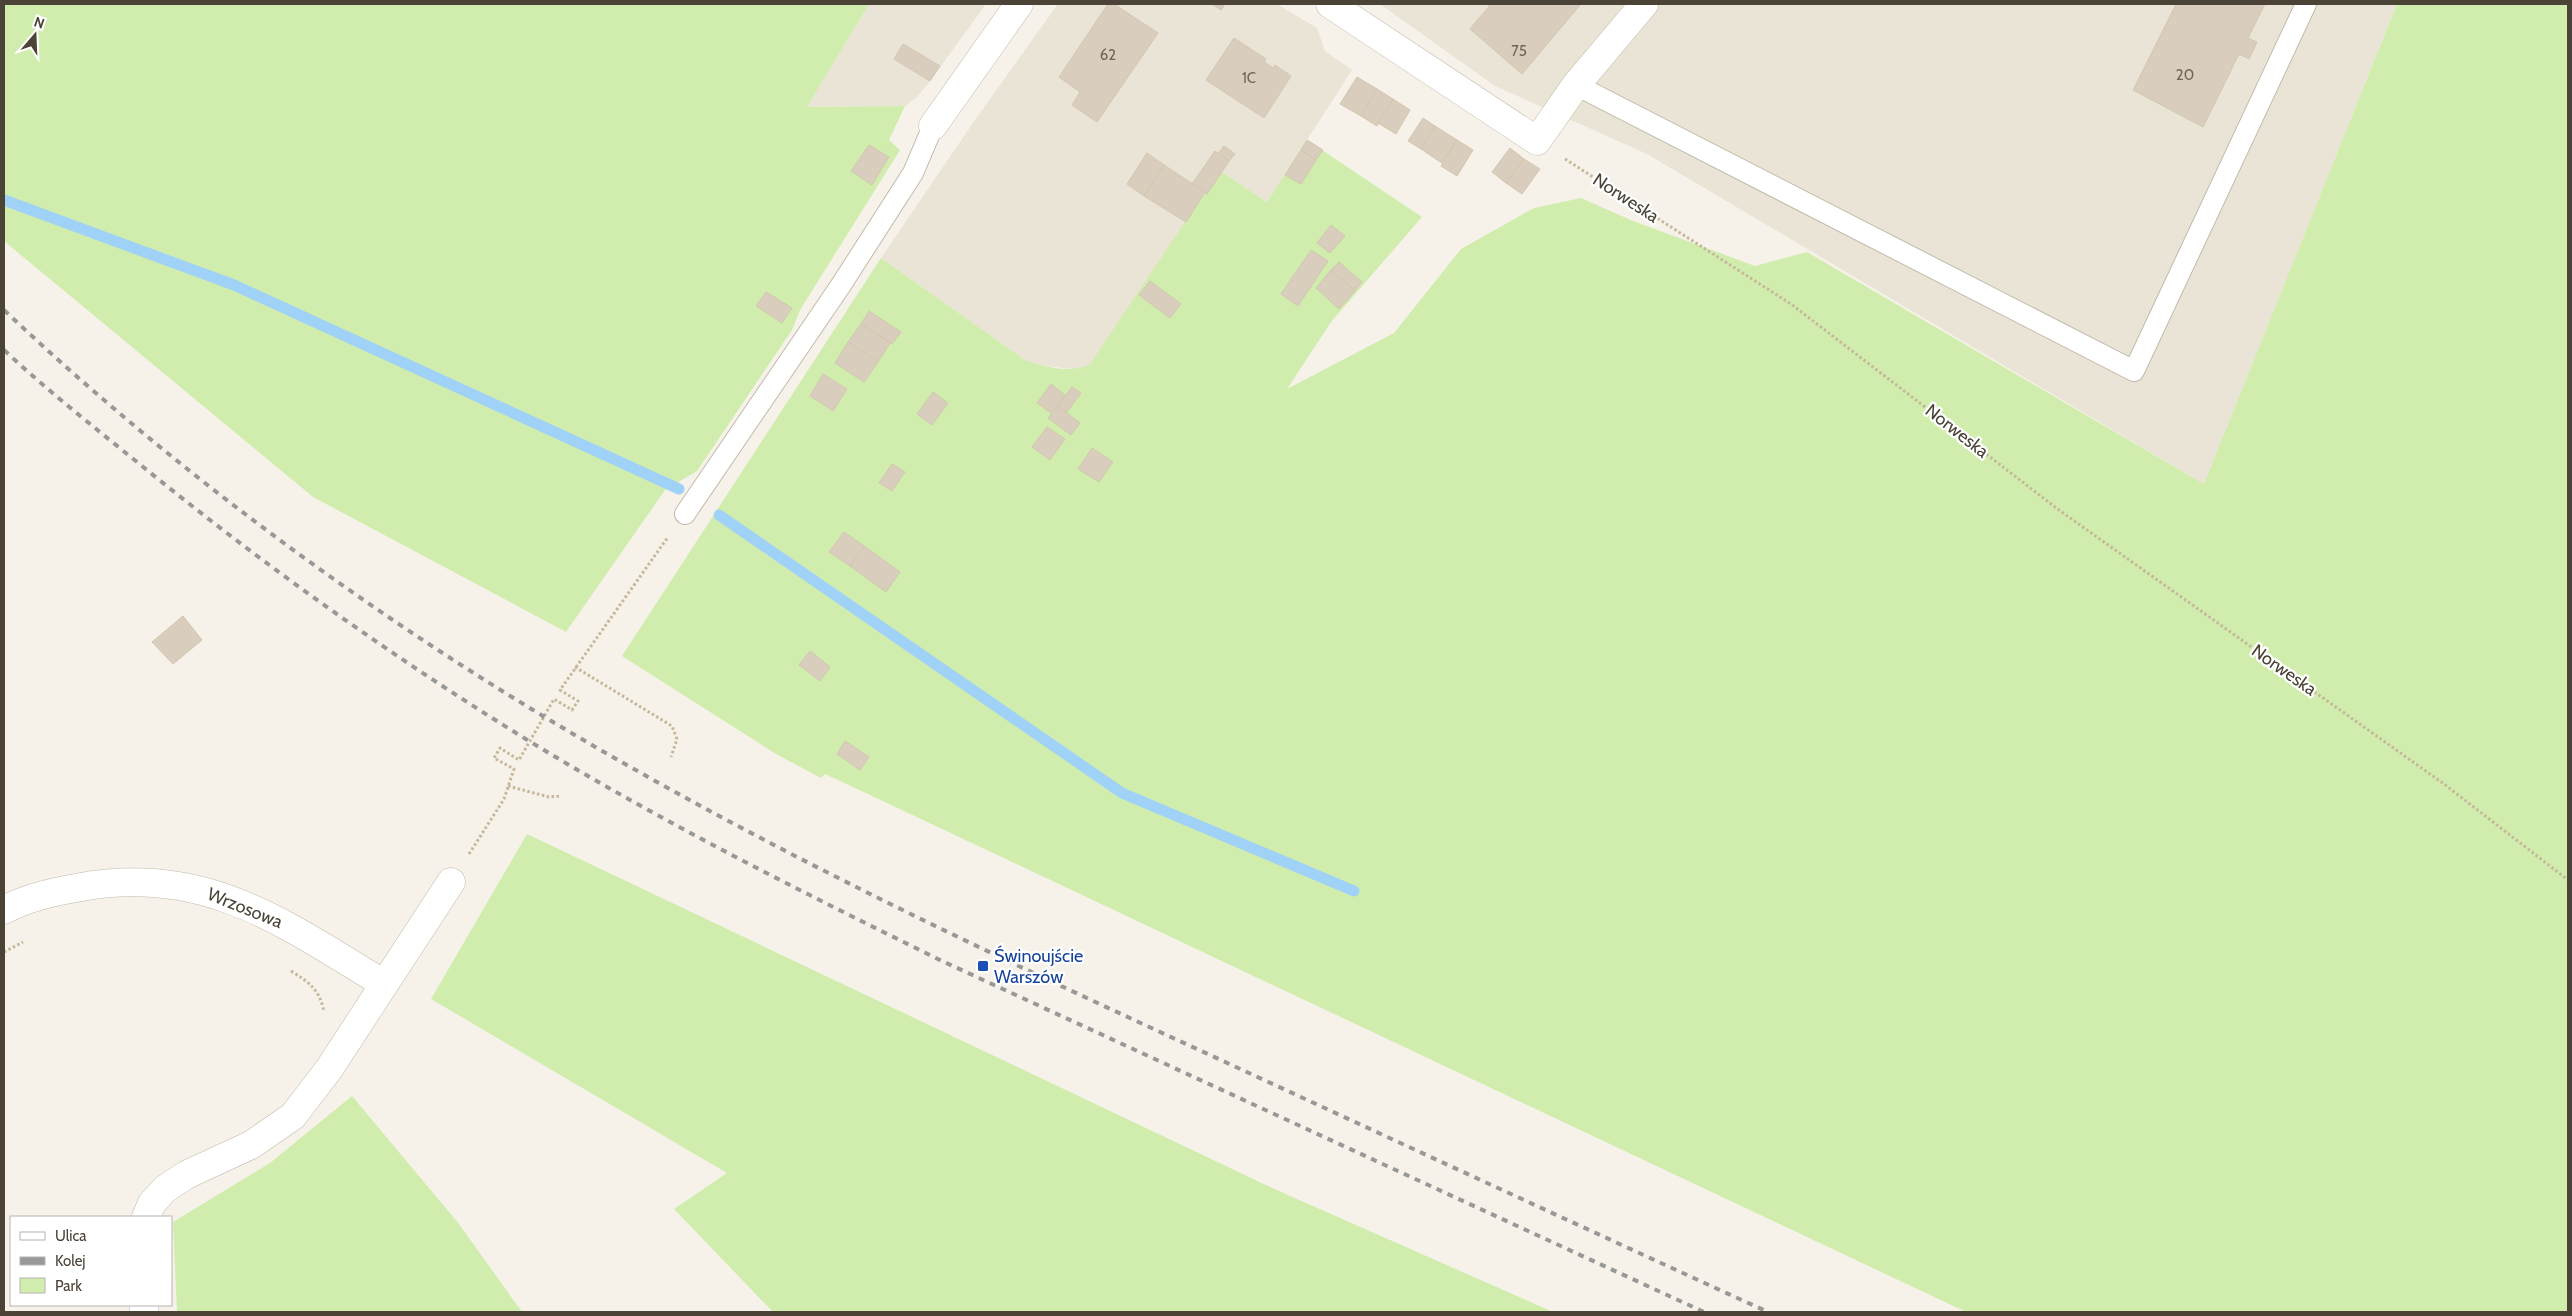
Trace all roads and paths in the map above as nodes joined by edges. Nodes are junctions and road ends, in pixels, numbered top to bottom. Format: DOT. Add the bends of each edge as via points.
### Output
graph roads {
  1 [pos="1019,4"];
  2 [pos="1330,4"];
  3 [pos="1644,4"];
  4 [pos="2306,4"];
  5 [pos="1576,85"];
  6 [pos="934,126"];
  7 [pos="1537,141"];
  8 [pos="684,514"];
  9 [pos="575,668"];
  10 [pos="671,757"];
  11 [pos="508,786"];
  12 [pos="561,796"];
  13 [pos="2568,880"];
  14 [pos="452,882"];
  15 [pos="4,910"];
  16 [pos="28,940"];
  17 [pos="4,952"];
  18 [pos="288,969"];
  19 [pos="384,984"];
  20 [pos="322,1018"];
  21 [pos="146,1216"];
  1 -- 6 [label="street"];
  2 -- 7 [label="street"];
  3 -- 5 [label="street"];
  4 -- 5 [label="lane" via="2134,371"];
  5 -- 7 [label="street"];
  6 -- 8 [label="lane" via="913,173 841,285"];
  7 -- 13 [label="path, Norweska" via="1792,304 2059,510 2444,784"];
  8 -- 9 [label="path"];
  9 -- 10 [label="path" via="672,726 677,739"];
  9 -- 11 [label="path" via="560,690 578,701 572,710 554,699 519,760 500,748 494,758 514,769"];
  11 -- 12 [label="path" via="549,797"];
  11 -- 14 [label="path" via="504,799"];
  14 -- 19 [label="street"];
  15 -- 19 [label="street, Wrzosowa" via="48,893 95,884 173,884 218,894 257,910"];
  16 -- 17 [label="path"];
  18 -- 20 [label="path" via="314,985 321,998"];
  19 -- 21 [label="street" via="329,1069 293,1116 252,1145 186,1175 165,1189 152,1203"];
}
